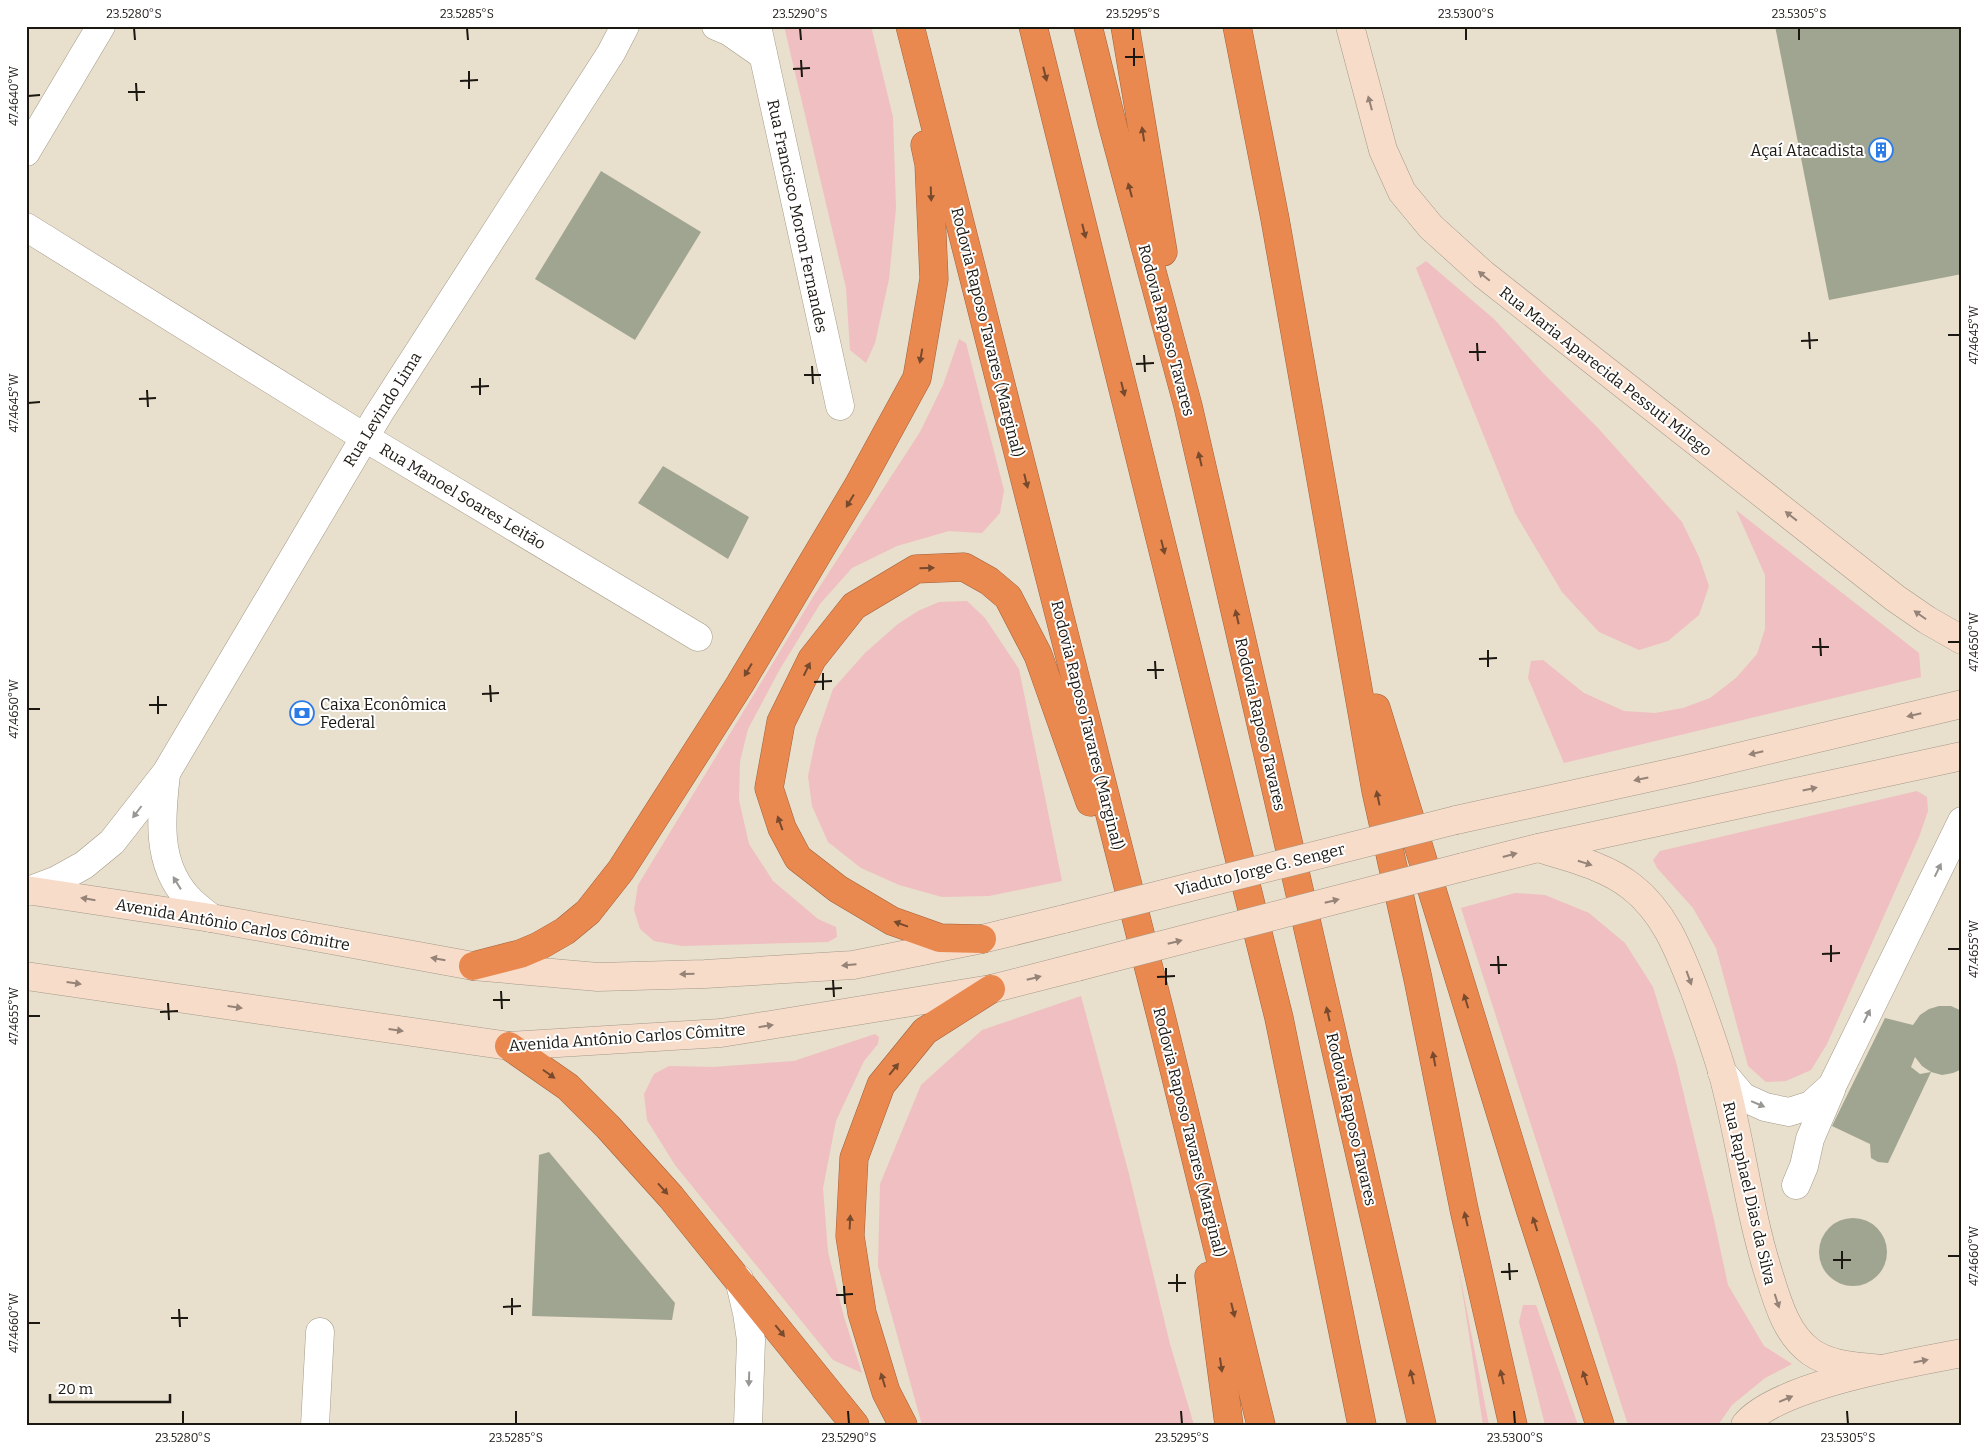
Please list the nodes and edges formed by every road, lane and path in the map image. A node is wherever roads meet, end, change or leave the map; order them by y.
1 (101, 26) edge
2 (625, 26) edge
3 (639, 26) edge
4 (716, 26) edge
5 (756, 26) edge
6 (900, 26) edge
7 (910, 26) edge
8 (1033, 26) edge
9 (1088, 26) edge
10 (1125, 26) edge
11 (1237, 26) edge
12 (1350, 26) edge
13 (611, 53) junction
14 (763, 55) junction
15 (26, 152) edge
16 (26, 227) edge
17 (840, 406) dead end
18 (1188, 406) junction
19 (364, 437) junction
20 (1341, 592) junction
21 (698, 637) dead end
22 (1962, 640) edge
23 (1962, 704) edge
24 (1962, 756) edge
25 (166, 773) junction
26 (1962, 821) edge
27 (1538, 848) junction
28 (27, 890) edge
29 (211, 918) junction
30 (1064, 919) joint
31 (982, 939) junction
32 (473, 966) junction
33 (26, 976) edge
34 (991, 989) junction
35 (1162, 1020) junction
36 (509, 1046) junction
37 (1722, 1072) junction
38 (1832, 1086) junction
39 (1789, 1112) junction
40 (1188, 1126) junction
41 (1810, 1139) junction
42 (1796, 1185) dead end
43 (739, 1280) junction
44 (320, 1332) dead end
45 (1962, 1353) edge
46 (1880, 1369) junction
47 (315, 1425) edge
48 (748, 1425) edge
49 (855, 1425) edge
50 (902, 1425) edge
51 (1229, 1425) edge
52 (1261, 1425) edge
53 (1362, 1425) edge
54 (1422, 1425) edge
55 (1513, 1425) edge
56 (1600, 1425) edge
57 (1745, 1425) edge

1 - 15 street
2 - 13 street, Rua Levindo Lima
3 - 13 street, Rua Levindo Lima
4 - 14 street
5 - 14 street, Rua Francisco Moron Fernandes
6 -> 32 highway
7 -> 35 highway, Rodovia Raposo Tavares (Marginal)
8 -> 53 highway
18 -> 9 highway, Rodovia Raposo Tavares
18 -> 10 highway
11 - 20 highway
22 -> 12 main road, Rua Maria Aparecida Pessuti Milego
13 - 19 street, Rua Levindo Lima
14 - 17 street, Rua Francisco Moron Fernandes
16 - 19 street, Rua Manoel Soares Leitão
54 -> 18 highway, Rodovia Raposo Tavares
19 - 21 street, Rua Manoel Soares Leitão
19 - 25 street, Rua Levindo Lima
55 -> 20 highway
56 -> 20 highway
23 -> 30 main road, Viaduto Jorge G. Senger, bridge
27 -> 24 main road
25 -> 28 street, Rua Levindo Lima
29 -> 25 street, Rua Levindo Lima
38 -> 26 street, Rua Raphael Dias da Silva
34 -> 27 main road, Avenida Antônio Carlos Cômitre, bridge
27 -> 37 main road, Rua Raphael Dias da Silva
29 -> 28 main road, Avenida Antônio Carlos Cômitre
32 -> 29 main road, Avenida Antônio Carlos Cômitre
30 - 31 main road, Avenida Antônio Carlos Cômitre
31 -> 32 main road, Avenida Antônio Carlos Cômitre
31 -> 35 highway
33 -> 36 main road, Avenida Antônio Carlos Cômitre
36 -> 34 main road, Avenida Antônio Carlos Cômitre
50 -> 34 highway
35 - 40 highway, Rodovia Raposo Tavares (Marginal)
36 -> 43 highway
37 -> 39 street, Rua Raphael Dias da Silva
37 -> 46 main road, Rua Raphael Dias da Silva
38 - 39 street, Rua Raphael Dias da Silva
38 - 41 street, Rua Raphael Dias da Silva
39 - 41 street, Rua Raphael Dias da Silva
40 -> 51 highway
40 -> 52 highway, Rodovia Raposo Tavares (Marginal)
41 - 42 street, Rua Raphael Dias da Silva
43 -> 48 street
43 -> 49 highway
44 - 47 street
46 -> 45 main road
57 -> 46 main road

